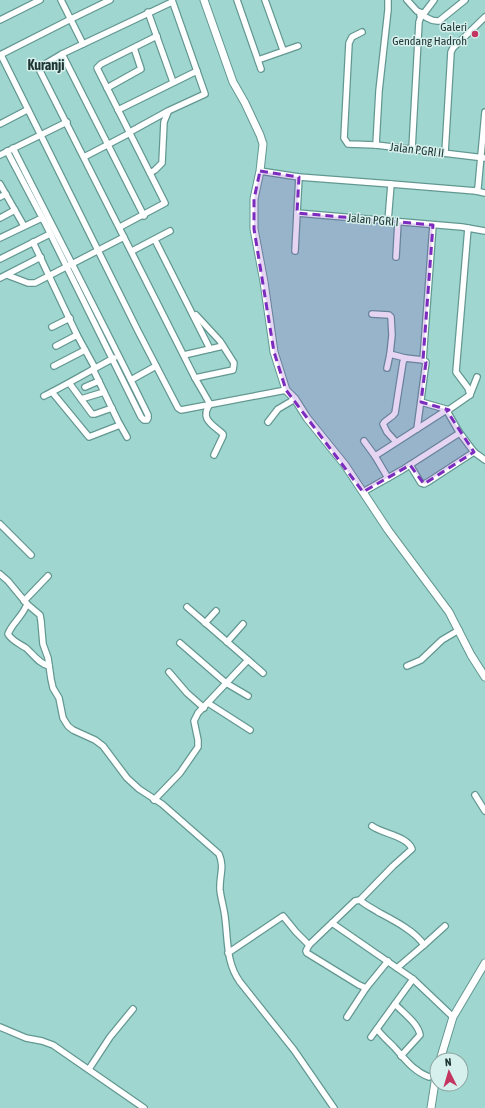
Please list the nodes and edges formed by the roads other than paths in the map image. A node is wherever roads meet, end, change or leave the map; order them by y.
1 (40, 0) edge
2 (62, 0) edge
3 (110, 0) edge
4 (204, 0) edge
5 (237, 0) edge
6 (265, 0) edge
7 (388, 0) edge
8 (407, 0) edge
9 (434, 0) edge
10 (465, 0) edge
11 (172, 1) edge
12 (148, 12) junction
13 (421, 14) junction
14 (485, 17) edge
15 (71, 18) junction
16 (0, 20) edge
17 (362, 32) dead end
18 (157, 36) junction
19 (83, 44) junction
20 (298, 46) dead end
21 (134, 48) junction
22 (283, 50) junction
23 (62, 54) junction
24 (0, 55) edge
25 (258, 60) junction
26 (261, 69) dead end
27 (197, 71) junction
28 (173, 82) junction
29 (107, 88) junction
30 (27, 110) junction
31 (118, 110) junction
32 (168, 111) junction
33 (485, 112) edge
34 (66, 122) junction
35 (0, 124) edge
36 (130, 133) junction
37 (40, 135) junction
38 (107, 145) junction
39 (376, 145) junction
40 (412, 149) junction
41 (10, 150) junction
42 (445, 153) junction
43 (0, 155) edge
44 (84, 157) junction
45 (483, 158) edge
46 (260, 171) junction
47 (150, 173) junction
48 (299, 177) junction
49 (0, 184) edge
50 (390, 184) junction
51 (476, 191) junction
52 (485, 193) edge
53 (3, 195) edge
54 (15, 210) junction
55 (297, 213) junction
56 (144, 216) junction
57 (0, 218) edge
58 (42, 218) junction
59 (388, 221) junction
60 (398, 222) junction
61 (433, 225) junction
62 (24, 226) junction
63 (120, 227) junction
64 (468, 228) junction
65 (485, 231) edge
66 (170, 232) dead end
67 (50, 234) junction
68 (124, 237) junction
69 (0, 238) edge
70 (156, 240) junction
71 (33, 242) junction
72 (97, 250) junction
73 (295, 250) dead end
74 (132, 251) junction
75 (41, 257) junction
76 (396, 258) dead end
77 (0, 259) edge
78 (70, 265) junction
79 (7, 275) junction
80 (49, 275) junction
81 (0, 278) edge
82 (191, 310) junction
83 (372, 314) dead end
84 (70, 318) junction
85 (52, 327) dead end
86 (77, 335) junction
87 (56, 346) dead end
88 (223, 346) junction
89 (210, 349) junction
90 (85, 350) junction
91 (390, 354) junction
92 (184, 355) junction
93 (118, 356) junction
94 (405, 358) junction
95 (112, 359) junction
96 (423, 360) junction
97 (54, 366) dead end
98 (156, 366) junction
99 (388, 368) dead end
100 (94, 369) junction
101 (477, 377) dead end
102 (195, 378) junction
103 (131, 380) junction
104 (99, 381) junction
105 (70, 384) junction
106 (85, 387) dead end
107 (286, 390) junction
108 (52, 392) junction
109 (104, 392) junction
110 (470, 395) junction
111 (44, 396) dead end
112 (81, 399) junction
113 (295, 399) junction
114 (421, 402) junction
115 (210, 404) junction
116 (112, 408) junction
117 (448, 411) junction
118 (268, 422) dead end
119 (120, 425) junction
120 (418, 429) junction
121 (459, 432) junction
122 (127, 437) dead end
123 (364, 441) dead end
124 (396, 442) junction
125 (474, 452) junction
126 (214, 455) dead end
127 (375, 456) junction
128 (485, 460) edge
129 (410, 465) junction
130 (388, 478) junction
131 (363, 492) junction
132 (0, 524) edge
133 (31, 555) dead end
134 (0, 574) edge
135 (48, 576) dead end
136 (25, 603) junction
137 (187, 607) dead end
138 (216, 611) dead end
139 (205, 623) junction
140 (243, 624) dead end
141 (459, 630) junction
142 (227, 642) junction
143 (180, 643) dead end
144 (248, 660) junction
145 (49, 666) junction
146 (407, 666) dead end
147 (170, 672) dead end
148 (263, 673) dead end
149 (485, 677) edge
150 (226, 683) junction
151 (248, 696) dead end
152 (206, 705) junction
153 (250, 730) dead end
154 (475, 795) dead end
155 (154, 800) junction
156 (485, 811) edge
157 (372, 826) dead end
158 (360, 900) junction
159 (332, 923) junction
160 (445, 926) dead end
161 (309, 945) junction
162 (424, 945) junction
163 (228, 953) junction
164 (388, 961) junction
165 (485, 963) edge
166 (397, 968) junction
167 (413, 979) junction
168 (366, 988) junction
169 (396, 1004) junction
170 (133, 1009) dead end
171 (347, 1017) dead end
172 (453, 1017) junction
173 (0, 1027) edge
174 (377, 1029) junction
175 (371, 1037) dead end
176 (442, 1052) edge
177 (402, 1056) junction
178 (89, 1069) junction
179 (429, 1076) edge
180 (433, 1092) edge
181 (144, 1108) edge
182 (334, 1108) edge
183 (431, 1108) edge

1 - 16 street
2 - 15 street
3 - 15 street
4 - 46 street
5 - 25 street
6 - 22 street
7 - 39 street
8 - 13 street
9 - 13 street
10 - 13 street
11 - 12 street
11 - 27 street
12 - 18 street
12 - 19 street
13 - 40 street
14 - 42 street
15 - 19 street
15 - 24 street
17 - 39 street, Jalan PGRI II
18 - 21 street
18 - 28 street
19 - 23 street
20 - 22 street
21 - 29 street
21 - 29 street
22 - 25 street
23 - 34 street
23 - 38 street
24 - 30 street
25 - 26 street
27 - 28 street
27 - 32 street
28 - 31 street
29 - 31 street
30 - 35 street
30 - 37 street
31 - 36 street
32 - 36 street
32 - 47 street
33 - 45 street
34 - 37 street
34 - 44 street
36 - 38 street
36 - 47 street
37 - 41 street
37 - 72 street
38 - 44 street
38 - 56 street
39 - 40 street, Jalan PGRI II
40 - 42 street, Jalan PGRI II
41 - 43 street
41 - 58 street
41 - 78 street
42 - 45 street, Jalan PGRI II
44 - 63 street
45 - 51 street
46 - 48 street
46 - 107 street
47 - 56 street
48 - 50 street
48 - 55 street
49 - 53 street
50 - 51 street
50 - 59 street
51 - 52 street
53 - 54 street
54 - 57 street
54 - 62 street
55 - 59 street, Jalan PGRI I
55 - 73 street
56 - 63 street
58 - 62 street
58 - 67 street
59 - 60 street, Jalan PGRI I
60 - 61 street, Jalan PGRI I
60 - 76 street
61 - 64 street, Jalan PGRI I
61 - 96 street
62 - 69 street
63 - 68 street
64 - 65 street, Jalan PGRI I
64 - 110 street
66 - 70 street
67 - 71 street
67 - 78 street
68 - 72 street
68 - 74 street
70 - 74 street
70 - 82 street
71 - 75 street
71 - 77 street
72 - 78 street
72 - 98 street
74 - 92 street
75 - 79 street
75 - 80 street
78 - 80 street
78 - 93 street
78 - 95 street
79 - 80 street
79 - 81 street
80 - 84 street
82 - 88 street
82 - 89 street
83 - 91 street
84 - 85 street
84 - 86 street
86 - 87 street
86 - 90 street
88 - 89 street
88 - 102 street
89 - 92 street
90 - 97 street
90 - 100 street
91 - 94 street
91 - 99 street
92 - 102 street
93 - 95 street
93 - 103 street
94 - 96 street
94 - 124 street
95 - 100 street
95 - 103 street
96 - 114 street
98 - 103 street
98 - 115 street
100 - 104 street
100 - 105 street
101 - 110 street
102 - 115 street
104 - 106 street
104 - 109 street
105 - 108 street
105 - 112 street
107 - 113 street
107 - 115 street
108 - 111 street
108 - 119 street
109 - 112 street
109 - 116 street
110 - 117 street
112 - 116 street
113 - 118 street
113 - 131 street
114 - 117 street
114 - 120 street
115 - 126 street
116 - 119 street
117 - 120 street
117 - 121 street
119 - 122 street
120 - 124 street
121 - 125 street
121 - 129 street
123 - 127 street
124 - 127 street
125 - 128 street
125 - 129 street
127 - 130 street
129 - 130 street
130 - 131 street
131 - 141 street
132 - 133 street
134 - 136 street
135 - 136 street
136 - 145 street
136 - 145 street
137 - 139 street
138 - 139 street
139 - 142 street
140 - 142 street
141 - 146 street
141 - 149 street
142 - 144 street
143 - 150 street
144 - 148 street
144 - 150 street
145 - 155 street
147 - 152 street
150 - 151 street
150 - 152 street
152 - 153 street
152 - 155 street
154 - 156 street
155 - 163 street
157 - 158 street
158 - 159 street
158 - 162 street
159 - 161 street
159 - 164 street
160 - 162 street
161 - 163 street
161 - 168 street
162 - 166 street
163 - 182 street
164 - 166 street
164 - 168 street
165 - 172 street
166 - 167 street
167 - 169 street
167 - 172 street
168 - 171 street
169 - 174 street
169 - 177 street
170 - 178 street
172 - 176 street
173 - 178 street
174 - 175 street
174 - 177 street
177 - 179 street
178 - 181 street
180 - 183 street

